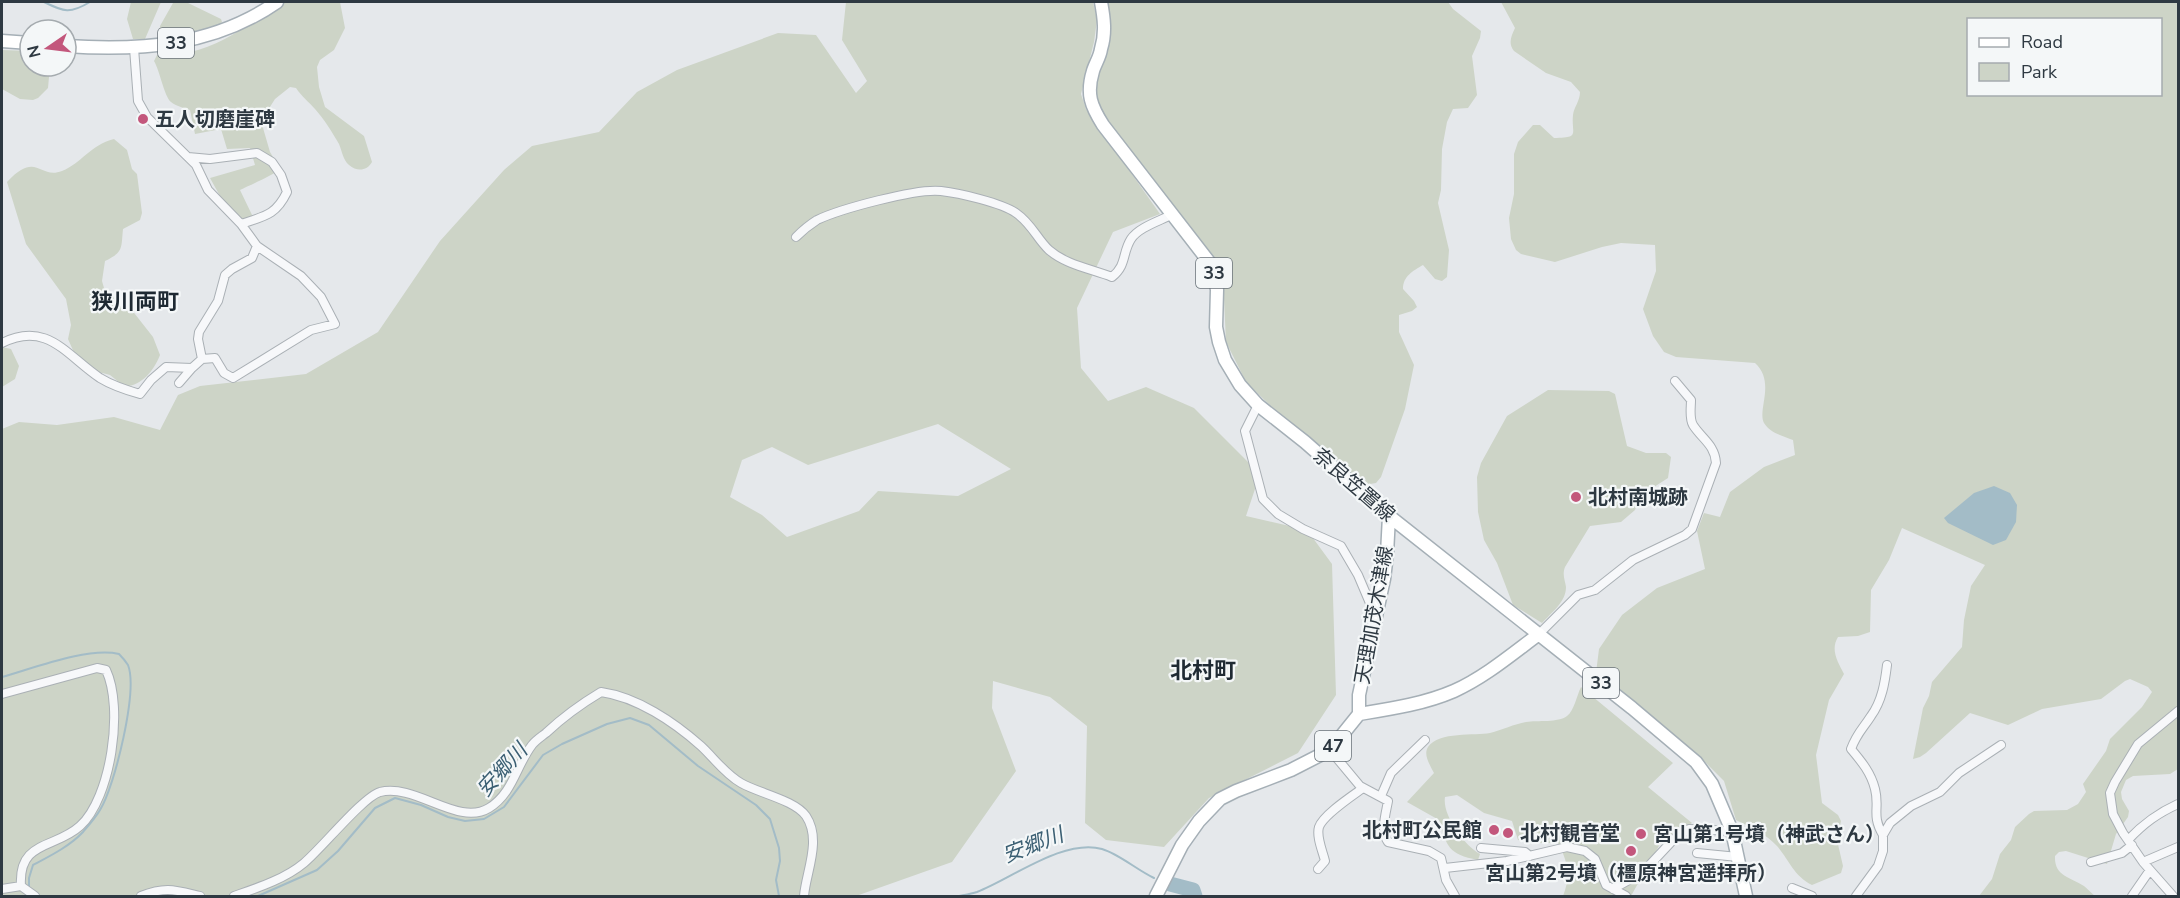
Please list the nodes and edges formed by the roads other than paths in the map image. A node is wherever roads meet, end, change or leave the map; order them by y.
1 (277, 2) edge
2 (1101, 2) edge
3 (2, 41) edge
4 (18, 42) edge
5 (78, 46) edge
6 (134, 48) junction
7 (188, 157) junction
8 (1173, 214) junction
9 (242, 224) junction
10 (795, 237) dead end
11 (257, 246) junction
12 (2, 343) edge
13 (202, 358) junction
14 (192, 368) junction
15 (1675, 381) dead end
16 (179, 383) dead end
17 (1258, 405) junction
18 (1389, 516) junction
19 (1376, 616) junction
20 (1539, 634) junction
21 (1887, 664) dead end
22 (2, 694) edge
23 (2178, 711) edge
24 (1359, 714) junction
25 (1425, 740) dead end
26 (2001, 745) dead end
27 (1330, 750) junction
28 (1363, 788) junction
29 (1381, 796) junction
30 (2178, 804) edge
31 (1732, 831) junction
32 (1884, 835) junction
33 (2130, 843) junction
34 (2178, 847) edge
35 (1481, 848) dead end
36 (1697, 853) dead end
37 (1530, 856) junction
38 (1738, 857) junction
39 (2091, 862) dead end
40 (2143, 862) junction
41 (1445, 868) junction
42 (1318, 869) dead end
43 (2150, 870) junction
44 (23, 887) junction
45 (1792, 888) dead end
46 (2, 889) edge
47 (1612, 889) junction
48 (34, 896) edge
49 (141, 897) edge
50 (200, 897) edge
51 (234, 897) edge
52 (804, 897) edge
53 (1156, 897) edge
54 (1455, 897) edge
55 (1626, 897) edge
56 (1746, 897) edge
57 (1812, 897) edge
58 (1857, 897) edge
59 (2132, 897) edge
60 (2173, 897) edge

1 - 6 main road, 33
2 - 8 main road, 奈良笠置線 / 33
3 - 4 main road
5 - 6 main road, 33
6 - 7 street
7 - 9 street
7 - 9 street
8 - 10 street
8 - 17 main road, 奈良笠置線 / 33
9 - 11 street
11 - 13 street
11 - 13 street
12 - 14 street
13 - 14 street
14 - 16 street
15 - 20 street
17 - 18 main road, 奈良笠置線 / 33
17 - 19 street
18 - 19 main road, 天理加茂木津線 / 47
18 - 20 main road, 奈良笠置線 / 33
19 - 24 main road, 天理加茂木津線 / 47
20 - 24 main road, 天理加茂木津線 / 47
20 - 31 main road, 奈良笠置線 / 33
21 - 32 street
22 - 44 street
23 - 33 street
24 - 27 main road, 47
25 - 29 street
26 - 32 street
27 - 28 street
27 - 53 main road, 47
28 - 29 street
28 - 42 street
29 - 41 street
30 - 33 street
31 - 38 main road, 奈良笠置線 / 33
31 - 47 street
32 - 58 street
33 - 39 street
33 - 40 street
34 - 40 street
35 - 37 street
36 - 38 street
37 - 41 street
37 - 47 street
38 - 56 main road, 奈良笠置線 / 33
40 - 43 street
41 - 54 street
43 - 59 street
43 - 60 street
44 - 46 street
44 - 48 street
45 - 57 street
47 - 55 street
49 - 50 street
51 - 52 street

